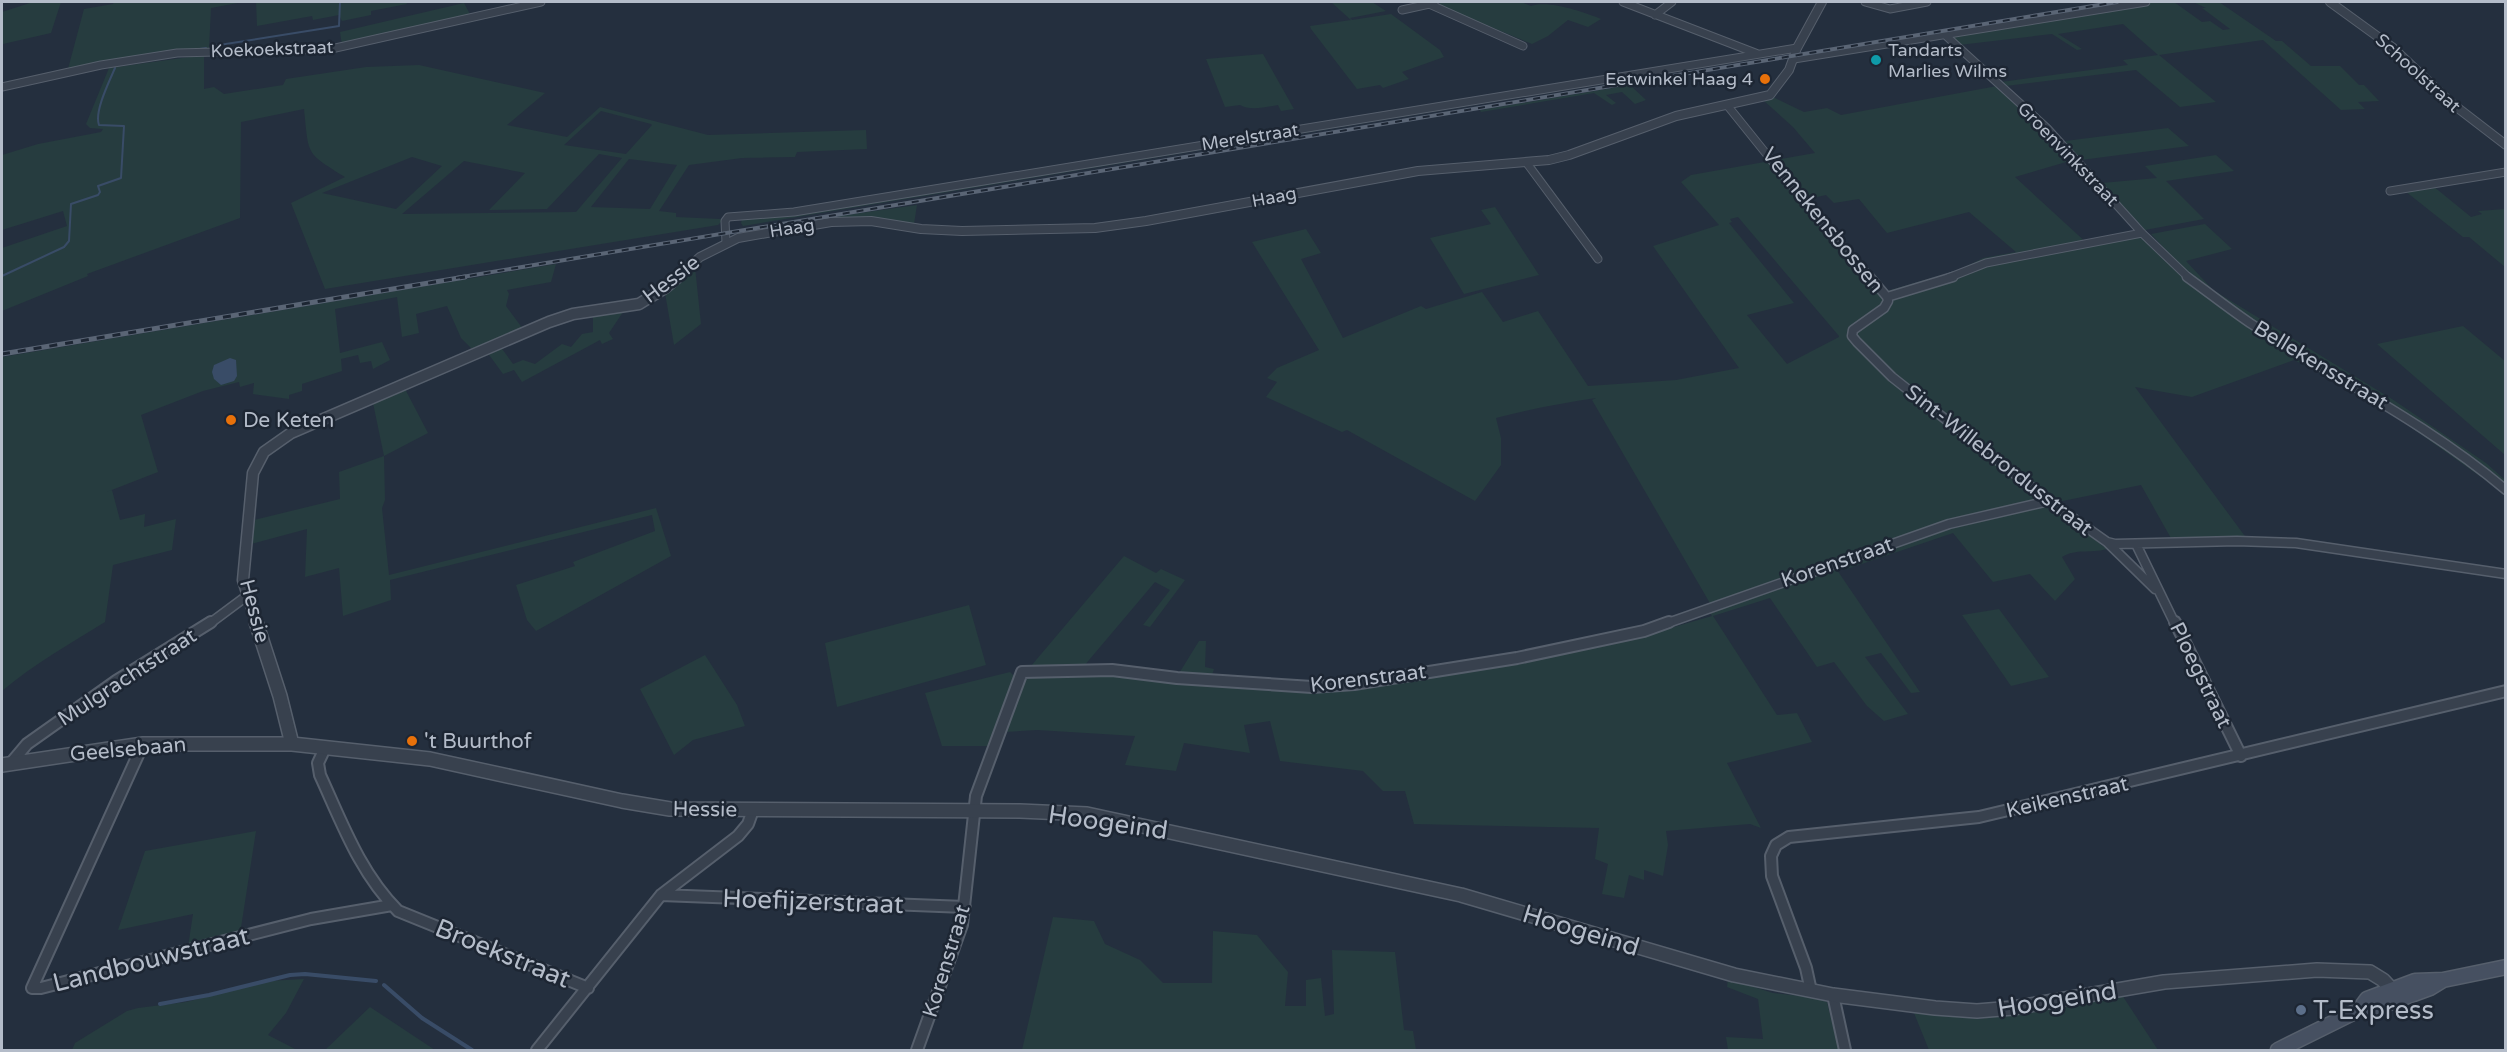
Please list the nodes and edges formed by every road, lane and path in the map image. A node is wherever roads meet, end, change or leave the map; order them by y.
1 (541, 2) edge
2 (1623, 2) edge
3 (1672, 2) edge
4 (1822, 2) edge
5 (1865, 2) edge
6 (1927, 2) edge
7 (2146, 2) edge
8 (2330, 2) edge
9 (1433, 3) edge
10 (1402, 10) dead end
11 (1655, 15) junction
12 (1944, 34) junction
13 (1523, 46) dead end
14 (1797, 48) junction
15 (1760, 55) junction
16 (1794, 59) junction
17 (2, 87) edge
18 (1727, 105) junction
19 (2505, 145) edge
20 (1526, 162) junction
21 (2505, 172) edge
22 (2390, 191) dead end
23 (2142, 233) junction
24 (726, 243) junction
25 (1598, 259) dead end
26 (1887, 297) junction
27 (2505, 490) edge
28 (2049, 501) junction
29 (2107, 542) junction
30 (2136, 544) junction
31 (2505, 574) edge
32 (2160, 594) junction
33 (248, 595) junction
34 (2505, 692) edge
35 (143, 744) junction
36 (292, 744) junction
37 (325, 748) junction
38 (2241, 756) junction
39 (6, 764) edge
40 (753, 810) junction
41 (975, 811) junction
42 (660, 895) junction
43 (392, 905) junction
44 (965, 907) junction
45 (2505, 967) edge
46 (588, 988) junction
47 (1811, 991) junction
48 (2396, 994) junction
49 (1833, 995) junction
50 (537, 1050) edge
51 (917, 1050) edge
52 (1845, 1050) edge
53 (2278, 1050) edge

1 - 17 street, Koekoekstraat
2 - 11 street
3 - 11 street
4 - 14 street, Haag
5 - 6 street
7 - 12 street
8 - 19 street, Schoolstraat
9 - 10 street
9 - 13 street
11 - 15 street
12 - 16 street
12 - 23 street, Groenvinkstraat
14 - 15 street, Merelstraat
14 - 16 street, Haag
15 - 24 street, Merelstraat
16 - 18 street, Haag
18 - 20 street, Haag
18 - 26 street, Vennekensbossen
20 - 24 street, Haag
20 - 25 street
21 - 22 street
23 - 26 street, Vennekensbossen
23 - 27 street, Bellekensstraat
24 - 33 street, Hessie
26 - 28 street, Sint-Willebrordusstraat
28 - 29 street, Sint-Willebrordusstraat
28 - 41 street, Korenstraat
29 - 30 street, Sint-Willebrordusstraat
29 - 32 street, Ploegstraat
30 - 31 street, Sint-Willebrordusstraat
30 - 32 street, Ploegstraat
32 - 38 street, Ploegstraat
33 - 36 street, Hessie
33 - 39 street, Mulgrachtstraat
34 - 38 street, Keikenstraat
35 - 36 street, Geelsebaan
35 - 39 street, Geelsebaan
35 - 43 street, Landbouwstraat
36 - 37 street, Hessie
37 - 40 street, Hessie
37 - 43 street, Broekstraat
38 - 47 street, Keikenstraat
40 - 41 street, Hoogeind
40 - 42 street, Broekstraat
41 - 44 street, Korenstraat
41 - 47 street, Hoogeind
42 - 44 street, Hoefijzerstraat
42 - 46 street, Broekstraat
43 - 46 street, Broekstraat
44 - 51 street, Korenstraat
45 - 48 main road
46 - 50 street
47 - 49 street, Hoogeind
48 - 49 street, Hoogeind
48 - 53 main road
49 - 52 street

